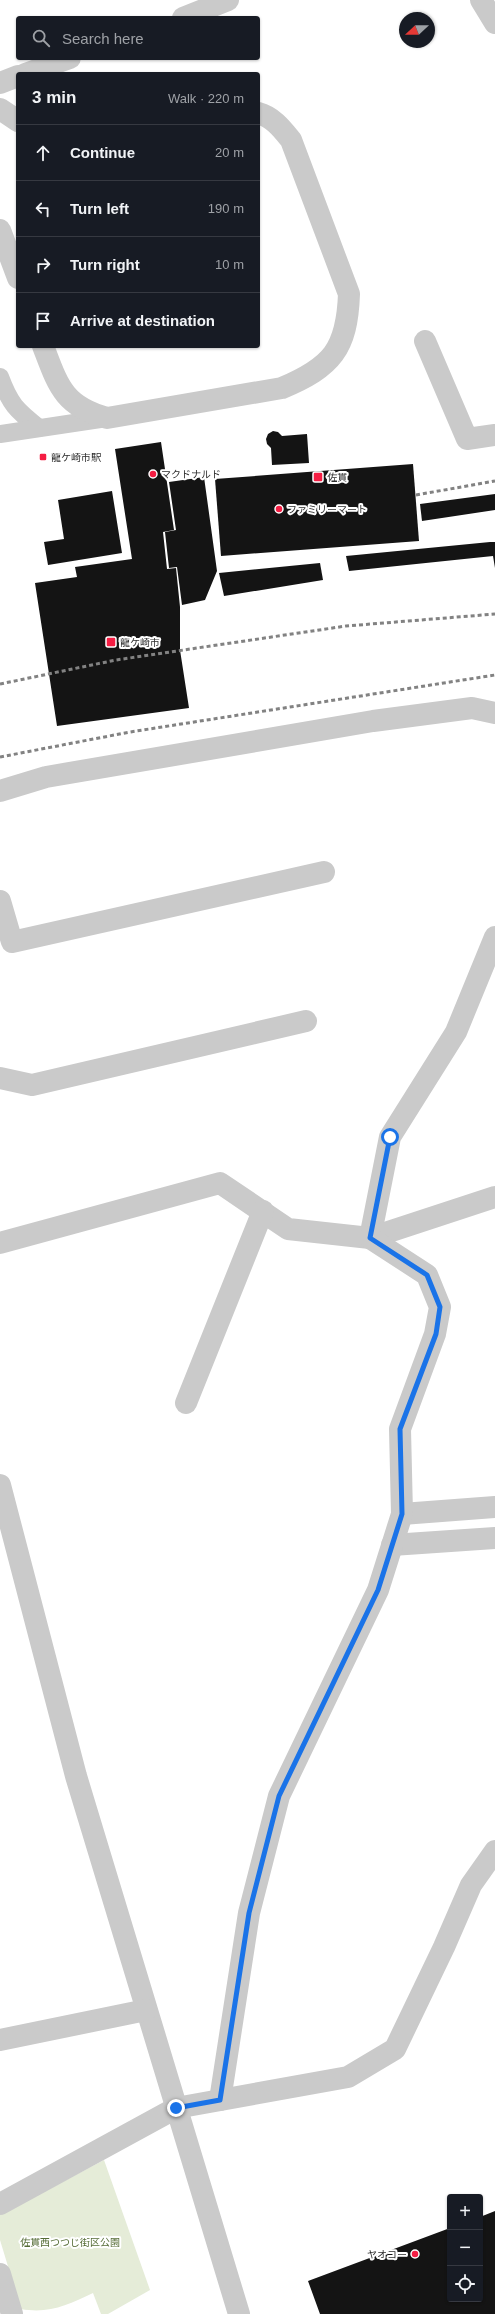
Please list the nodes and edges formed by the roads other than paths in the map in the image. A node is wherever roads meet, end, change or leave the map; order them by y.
1 (228, 0) edge
2 (481, 0) edge
3 (188, 16) edge
4 (495, 23) edge
5 (64, 60) edge
6 (31, 72) edge
7 (16, 77) edge
8 (0, 83) edge
9 (0, 109) edge
10 (260, 114) edge
11 (16, 120) edge
12 (0, 230) edge
13 (16, 273) edge
14 (425, 341) dead end
15 (44, 348) edge
16 (0, 377) edge
17 (107, 418) junction
18 (39, 428) junction
19 (0, 434) edge
20 (495, 435) edge
21 (495, 713) edge
22 (0, 790) edge
23 (324, 872) dead end
24 (0, 901) edge
25 (495, 937) edge
26 (306, 1021) dead end
27 (0, 1078) edge
28 (495, 1197) edge
29 (263, 1212) junction
30 (370, 1238) junction
31 (0, 1243) edge
32 (186, 1403) dead end
33 (0, 1485) edge
34 (495, 1507) edge
35 (402, 1514) junction
36 (495, 1538) edge
37 (392, 1545) junction
38 (495, 1851) edge
39 (146, 2010) junction
40 (0, 2040) edge
41 (220, 2100) junction
42 (176, 2108) junction
43 (0, 2204) edge
44 (0, 2274) edge
45 (12, 2314) edge
46 (239, 2314) edge

1 - 3 street
2 - 4 street
5 - 6 street
7 - 8 street
9 - 11 street
10 - 17 street
12 - 13 street
14 - 20 street
15 - 17 street
16 - 18 lane
17 - 18 lane
18 - 19 lane
21 - 22 street
23 - 24 street
25 - 30 street
26 - 27 street
28 - 30 street
29 - 30 street
29 - 31 street
29 - 32 street
30 - 35 street
33 - 39 street
34 - 35 street
35 - 37 street
36 - 37 street
37 - 41 street
38 - 41 street
39 - 40 street
39 - 42 street
41 - 42 street
42 - 43 street
42 - 46 street
44 - 45 street

